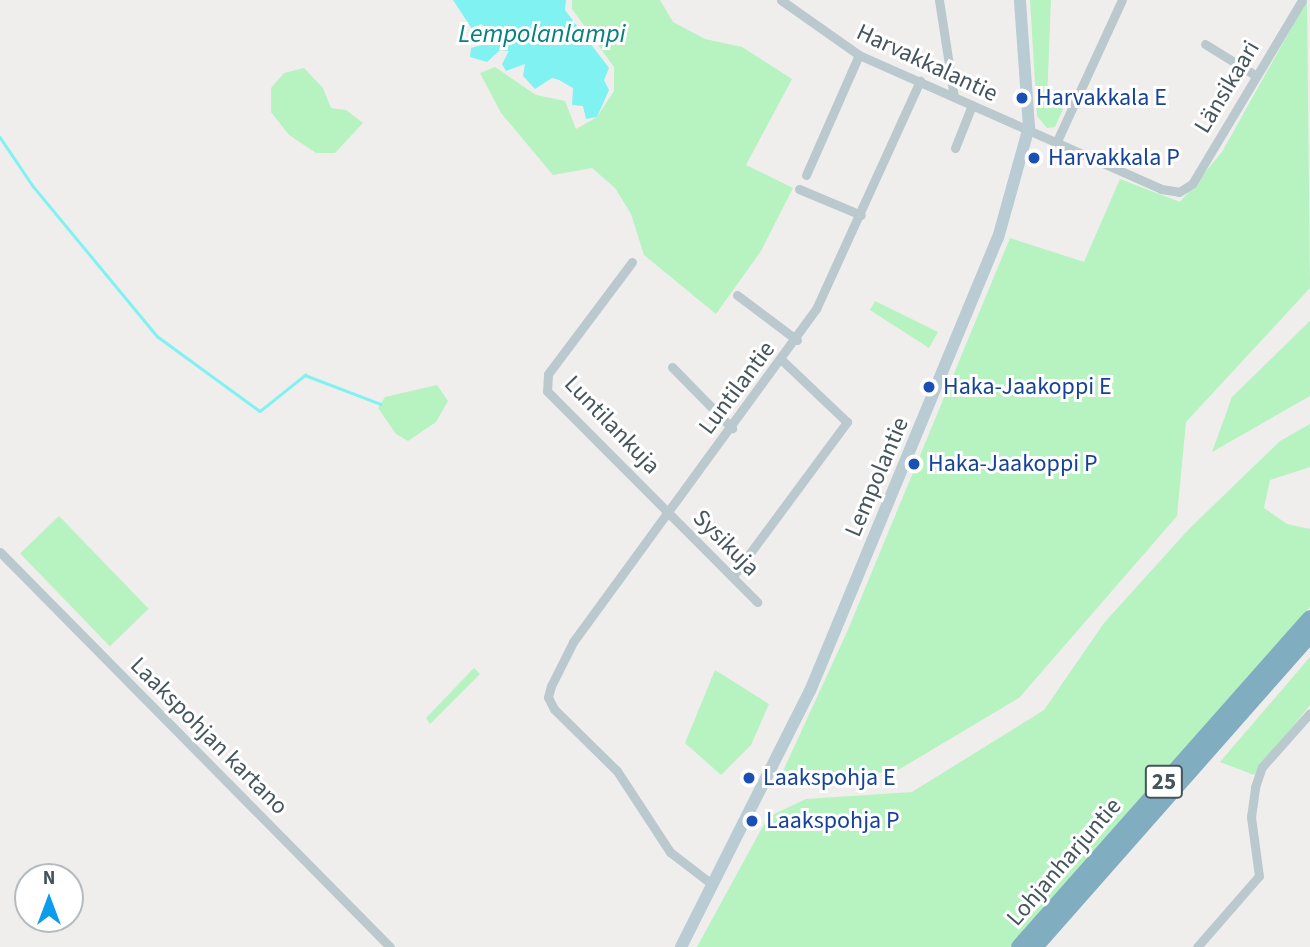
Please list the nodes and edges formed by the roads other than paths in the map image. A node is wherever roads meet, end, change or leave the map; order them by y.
1 (781, 0) edge
2 (939, 0) edge
3 (1020, 0) edge
4 (1122, 0) edge
5 (1302, 0) edge
6 (1205, 44) dead end
7 (859, 55) junction
8 (1255, 75) junction
9 (920, 81) junction
10 (954, 97) junction
11 (972, 106) junction
12 (1030, 127) junction
13 (1057, 141) junction
14 (955, 148) dead end
15 (806, 175) dead end
16 (799, 190) dead end
17 (861, 215) junction
18 (632, 262) dead end
19 (737, 295) dead end
20 (797, 340) junction
21 (782, 360) junction
22 (672, 367) dead end
23 (732, 428) junction
24 (667, 511) junction
25 (0, 552) edge
26 (733, 576) junction
27 (757, 602) dead end
28 (1310, 618) edge
29 (1310, 635) edge
30 (1310, 713) edge
31 (713, 885) junction
32 (390, 947) edge
33 (681, 947) edge
34 (1019, 947) edge
35 (1035, 947) edge
36 (1197, 947) edge

1 - 7 street, Harvakkalantie
2 - 10 street
3 - 12 street, Lempolantie
4 - 13 street
5 - 8 street, Länsikaari
6 - 8 street
7 - 9 street, Harvakkalantie
7 - 15 street
8 - 13 street, Länsikaari
9 - 10 street, Harvakkalantie
9 - 17 street, Luntilantie
10 - 11 street, Harvakkalantie
11 - 12 street, Harvakkalantie
11 - 14 street
12 - 13 street, Länsikaari
12 - 31 street, Lempolantie
16 - 17 street
17 - 20 street, Luntilantie
18 - 24 street, Luntilankuja
19 - 20 street
20 - 21 street, Luntilantie
21 - 23 street, Luntilantie
21 - 26 street
22 - 23 street
23 - 24 street, Luntilantie
24 - 26 street, Sysikuja
24 - 31 street, Luntilantie
25 - 32 street, Laakspohjan kartano
26 - 27 street, Sysikuja
28 - 34 highway, Lohjanharjuntie / 25
29 - 35 highway, Lohjanharjuntie / 25
30 - 36 street
31 - 33 street, Lempolantie

